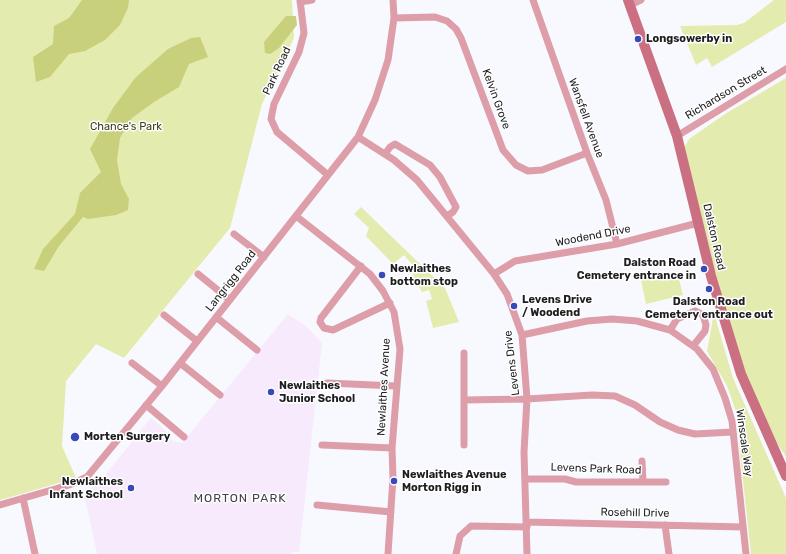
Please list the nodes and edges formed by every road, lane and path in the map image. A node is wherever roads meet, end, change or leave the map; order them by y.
1 (312, 0) edge
2 (393, 0) edge
3 (533, 0) edge
4 (640, 0) edge
5 (300, 1) edge
6 (629, 3) edge
7 (394, 18) junction
8 (786, 69) edge
9 (677, 136) junction
10 (358, 137) junction
11 (587, 153) junction
12 (385, 154) junction
13 (328, 175) junction
14 (296, 216) junction
15 (447, 216) junction
16 (698, 223) junction
17 (234, 234) dead end
18 (617, 244) junction
19 (264, 257) junction
20 (361, 266) junction
21 (198, 274) dead end
22 (494, 274) junction
23 (230, 300) junction
24 (390, 304) junction
25 (164, 316) dead end
26 (216, 317) junction
27 (670, 330) junction
28 (522, 335) junction
29 (197, 341) junction
30 (693, 346) junction
31 (257, 350) dead end
32 (464, 353) dead end
33 (132, 363) dead end
34 (180, 363) junction
35 (327, 383) dead end
36 (162, 386) junction
37 (396, 386) junction
38 (220, 395) dead end
39 (527, 399) junction
40 (464, 400) junction
41 (146, 405) junction
42 (732, 432) junction
43 (184, 438) dead end
44 (322, 445) dead end
45 (464, 445) dead end
46 (392, 448) junction
47 (642, 461) dead end
48 (786, 476) edge
49 (525, 479) junction
50 (643, 482) junction
51 (666, 482) dead end
52 (23, 498) junction
53 (0, 505) edge
54 (317, 505) dead end
55 (391, 512) junction
56 (527, 524) junction
57 (665, 525) junction
58 (743, 527) junction
59 (35, 554) edge
60 (388, 554) edge
61 (456, 554) edge
62 (527, 554) edge
63 (669, 554) edge
64 (746, 554) edge

1 - 5 street
2 - 7 street, Langrigg Road
3 - 11 street, Wansfell Avenue
4 - 6 street
5 - 13 street, Park Road
6 - 9 main road, Dalston Road
7 - 10 street, Langrigg Road
7 - 11 street, Kelvin Grove
8 - 9 street, Richardson Street
9 - 16 main road, Dalston Road
10 - 12 street, Levens Drive
10 - 13 street, Langrigg Road
11 - 18 street, Wansfell Avenue
12 - 15 street, Levens Drive
12 - 15 street
13 - 14 street, Langrigg Road
14 - 19 street, Langrigg Road
14 - 20 street, Newlaithes Avenue
15 - 22 street, Levens Drive
16 - 18 street, Woodend Drive
16 - 48 main road, Dalston Road
17 - 19 street
18 - 22 street, Woodend Drive
19 - 23 street, Langrigg Road
20 - 24 street, Newlaithes Avenue
20 - 24 street
21 - 23 street
22 - 28 street, Levens Drive
23 - 26 street, Langrigg Road
24 - 37 street, Newlaithes Avenue
25 - 29 street
26 - 29 street, Langrigg Road
26 - 31 street
27 - 28 street, Winscale Way
27 - 30 street, Winscale Way
27 - 30 street
28 - 39 street, Levens Drive
29 - 34 street, Langrigg Road
30 - 42 street, Winscale Way
32 - 40 street
33 - 36 street
34 - 36 street, Langrigg Road
34 - 38 street
35 - 37 street
36 - 41 street, Langrigg Road
37 - 46 street, Newlaithes Avenue
39 - 40 street
39 - 42 street
39 - 49 street, Levens Drive
40 - 45 street
41 - 43 street
41 - 52 street, Langrigg Road
42 - 58 street, Winscale Way
44 - 46 street
46 - 55 street, Newlaithes Avenue
47 - 50 street
49 - 50 street, Levens Park Road
49 - 56 street, Levens Drive
50 - 51 street, Levens Park Road
52 - 53 street, Langrigg Road
52 - 59 street
54 - 55 street
55 - 60 street, Newlaithes Avenue
56 - 57 street, Rosehill Drive
56 - 61 street, Rosehill Drive
56 - 62 street, Levens Drive
57 - 58 street, Rosehill Drive
57 - 63 street
58 - 64 street, Winscale Way

